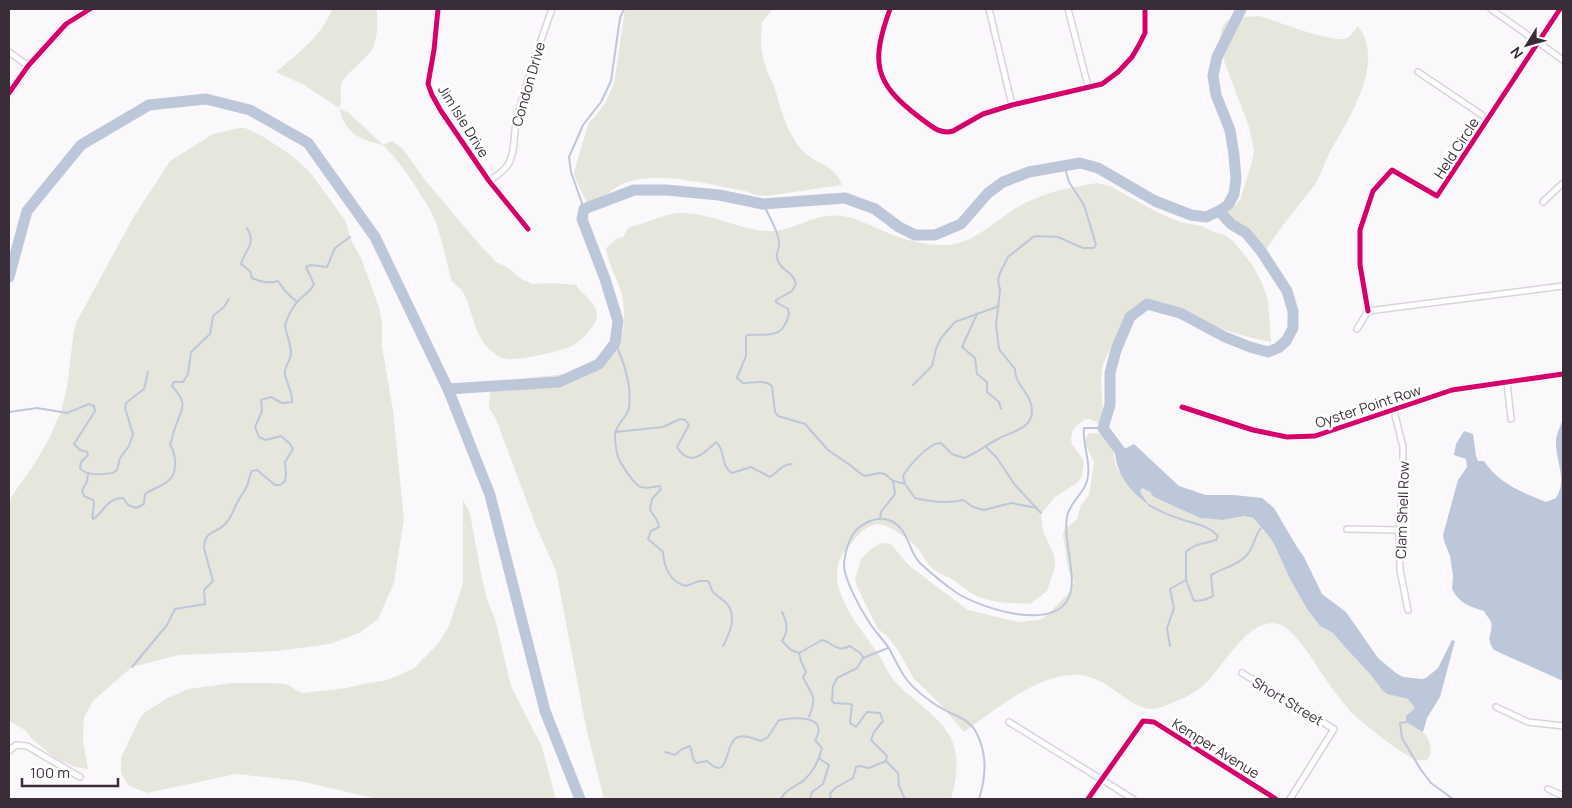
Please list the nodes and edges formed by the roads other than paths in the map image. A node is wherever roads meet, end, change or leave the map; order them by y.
1 (90, 9) edge
2 (438, 9) edge
3 (552, 9) edge
4 (890, 9) edge
5 (989, 9) edge
6 (1068, 9) edge
7 (1145, 9) edge
8 (1491, 9) edge
9 (1560, 9) edge
10 (1539, 43) junction
11 (9, 52) edge
12 (1563, 60) edge
13 (28, 66) junction
14 (1418, 72) dead end
15 (1088, 86) junction
16 (9, 93) edge
17 (1012, 105) junction
18 (1488, 119) junction
19 (489, 181) junction
20 (1563, 183) edge
21 (1543, 202) dead end
22 (528, 230) dead end
23 (1563, 286) edge
24 (1368, 311) junction
25 (1357, 329) dead end
26 (1563, 374) edge
27 (1508, 382) junction
28 (1182, 407) dead end
29 (1394, 411) junction
30 (1511, 419) dead end
31 (1347, 529) dead end
32 (1399, 530) junction
33 (1408, 610) dead end
34 (1242, 673) dead end
35 (1496, 707) dead end
36 (1009, 722) dead end
37 (1563, 726) edge
38 (9, 751) edge
39 (80, 776) dead end
40 (1101, 779) junction
41 (1548, 789) dead end
42 (1563, 796) edge
43 (1088, 799) edge
44 (1133, 799) edge
45 (1276, 799) edge
46 (1290, 799) edge

1 - 13 street
2 - 19 street, Jim Isle Drive
3 - 19 street, Condon Drive
4 - 17 street
5 - 17 street
6 - 15 street
7 - 15 street
8 - 10 street
9 - 10 street, Held Circle
10 - 12 street
10 - 18 street, Held Circle
11 - 13 street
13 - 16 street
14 - 18 street
15 - 17 street
18 - 24 street, Held Circle
19 - 22 street, Jim Isle Drive
20 - 21 street
23 - 24 street
24 - 25 street
26 - 27 street, Oyster Point Row
27 - 29 street, Oyster Point Row
27 - 30 street
28 - 29 street, Oyster Point Row
29 - 32 street, Clam Shell Row
31 - 32 street
32 - 33 street, Clam Shell Row
34 - 46 street, Short Street
35 - 37 street
36 - 40 street
38 - 39 street
40 - 43 street
40 - 44 street
40 - 45 street, Kemper Avenue
41 - 42 street

